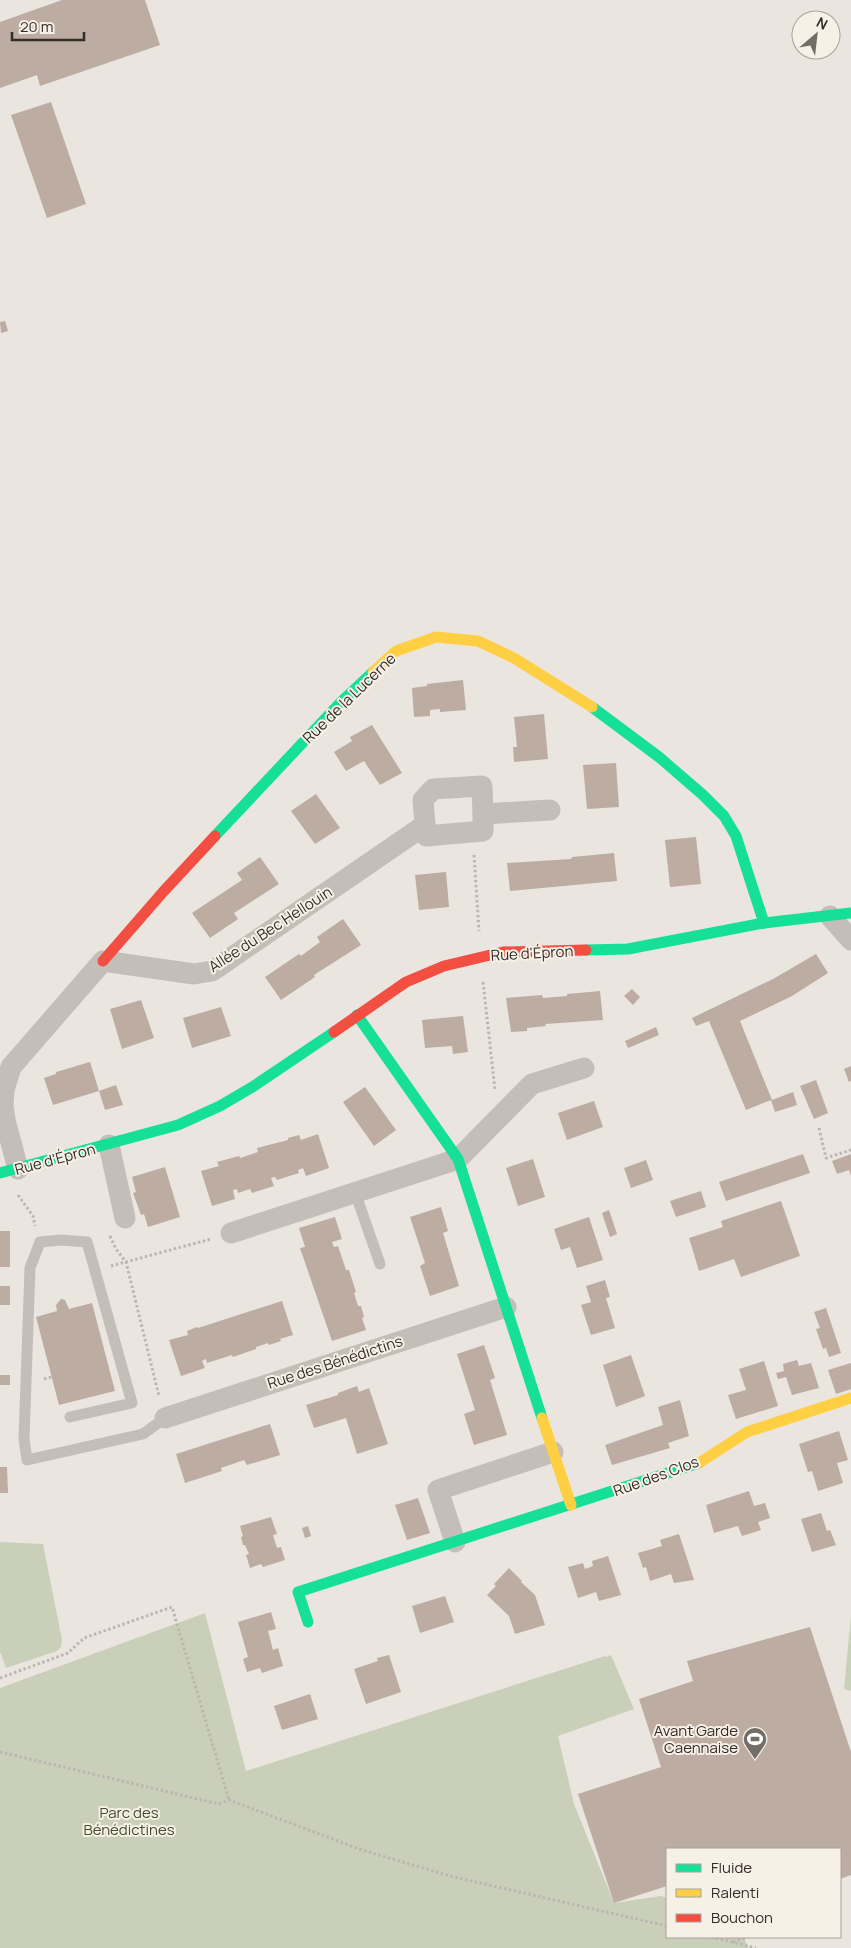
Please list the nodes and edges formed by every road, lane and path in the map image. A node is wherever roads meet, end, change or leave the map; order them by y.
1 (550, 810) dead end
2 (483, 814) junction
3 (424, 825) junction
4 (841, 914) edge
5 (764, 923) junction
6 (851, 940) edge
7 (103, 961) junction
8 (357, 1015) junction
9 (584, 1068) dead end
10 (819, 1128) dead end
11 (109, 1145) junction
12 (851, 1150) edge
13 (458, 1159) junction
14 (9, 1171) edge
15 (356, 1192) junction
16 (22, 1202) dead end
17 (125, 1218) dead end
18 (231, 1233) joint
19 (40, 1242) junction
20 (380, 1264) dead end
21 (506, 1306) junction
22 (851, 1398) edge
23 (70, 1417) dead end
24 (165, 1418) junction
25 (553, 1452) junction
26 (571, 1505) junction
27 (455, 1542) junction
28 (308, 1622) dead end
29 (0, 1678) edge
30 (0, 1752) edge
31 (230, 1800) junction
32 (666, 1926) edge
33 (715, 1938) edge
34 (745, 1938) edge
35 (732, 1942) junction
36 (756, 1948) edge

1 - 2 street
2 - 3 street
2 - 3 street
3 - 7 street, Allée du Bec Hellouin
4 - 5 street, Rue d'Épron
4 - 6 street
5 - 7 street, Rue de la Lucerne
5 - 8 street, Rue d'Épron
7 - 14 street
8 - 11 street, Rue d'Épron
8 - 13 street
9 - 13 street
10 - 12 path
11 - 14 street, Rue d'Épron
11 - 17 street, Rue d'Épron
13 - 15 street
13 - 21 street
15 - 18 street
15 - 20 lane
16 - 19 path
18 - 24 path
19 - 23 lane
19 - 24 lane
21 - 24 street, Rue des Bénédictins
21 - 25 street
22 - 26 street, Rue des Clos
25 - 26 street
25 - 27 street
26 - 27 street, Rue des Clos
27 - 28 street, Rue des Clos
29 - 31 path
30 - 31 path
31 - 32 path
33 - 35 path
34 - 35 path
35 - 36 path

